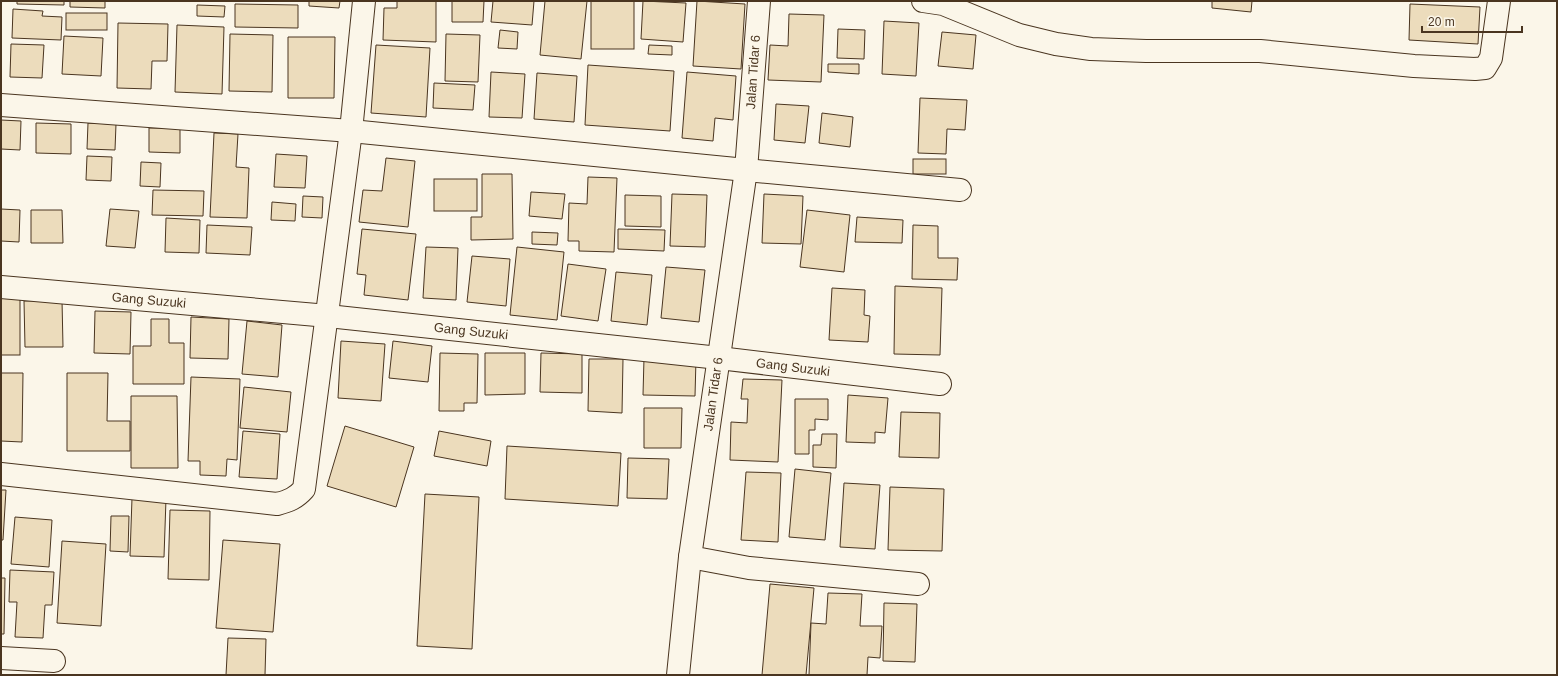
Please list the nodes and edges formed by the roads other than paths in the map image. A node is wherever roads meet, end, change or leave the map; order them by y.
1 (364, 1) edge
2 (758, 1) edge
3 (923, 1) edge
4 (1498, 1) edge
5 (1, 105) edge
6 (351, 130) junction
7 (746, 170) junction
8 (960, 190) dead end
9 (1, 287) edge
10 (328, 316) junction
11 (719, 358) junction
12 (940, 384) dead end
13 (1, 474) edge
14 (690, 557) junction
15 (918, 584) dead end
16 (1, 658) edge
17 (54, 661) dead end
18 (678, 675) edge

1 - 6 street
2 - 7 street, Jalan Tidar 6
3 - 4 street
5 - 6 street
6 - 7 street
6 - 10 street
7 - 8 street
7 - 11 street, Jalan Tidar 6
9 - 10 street, Gang Suzuki
10 - 11 street, Gang Suzuki
10 - 13 street
11 - 12 street, Gang Suzuki
11 - 14 street, Jalan Tidar 6
14 - 15 street
14 - 18 street, Jalan Tidar 6
16 - 17 street

